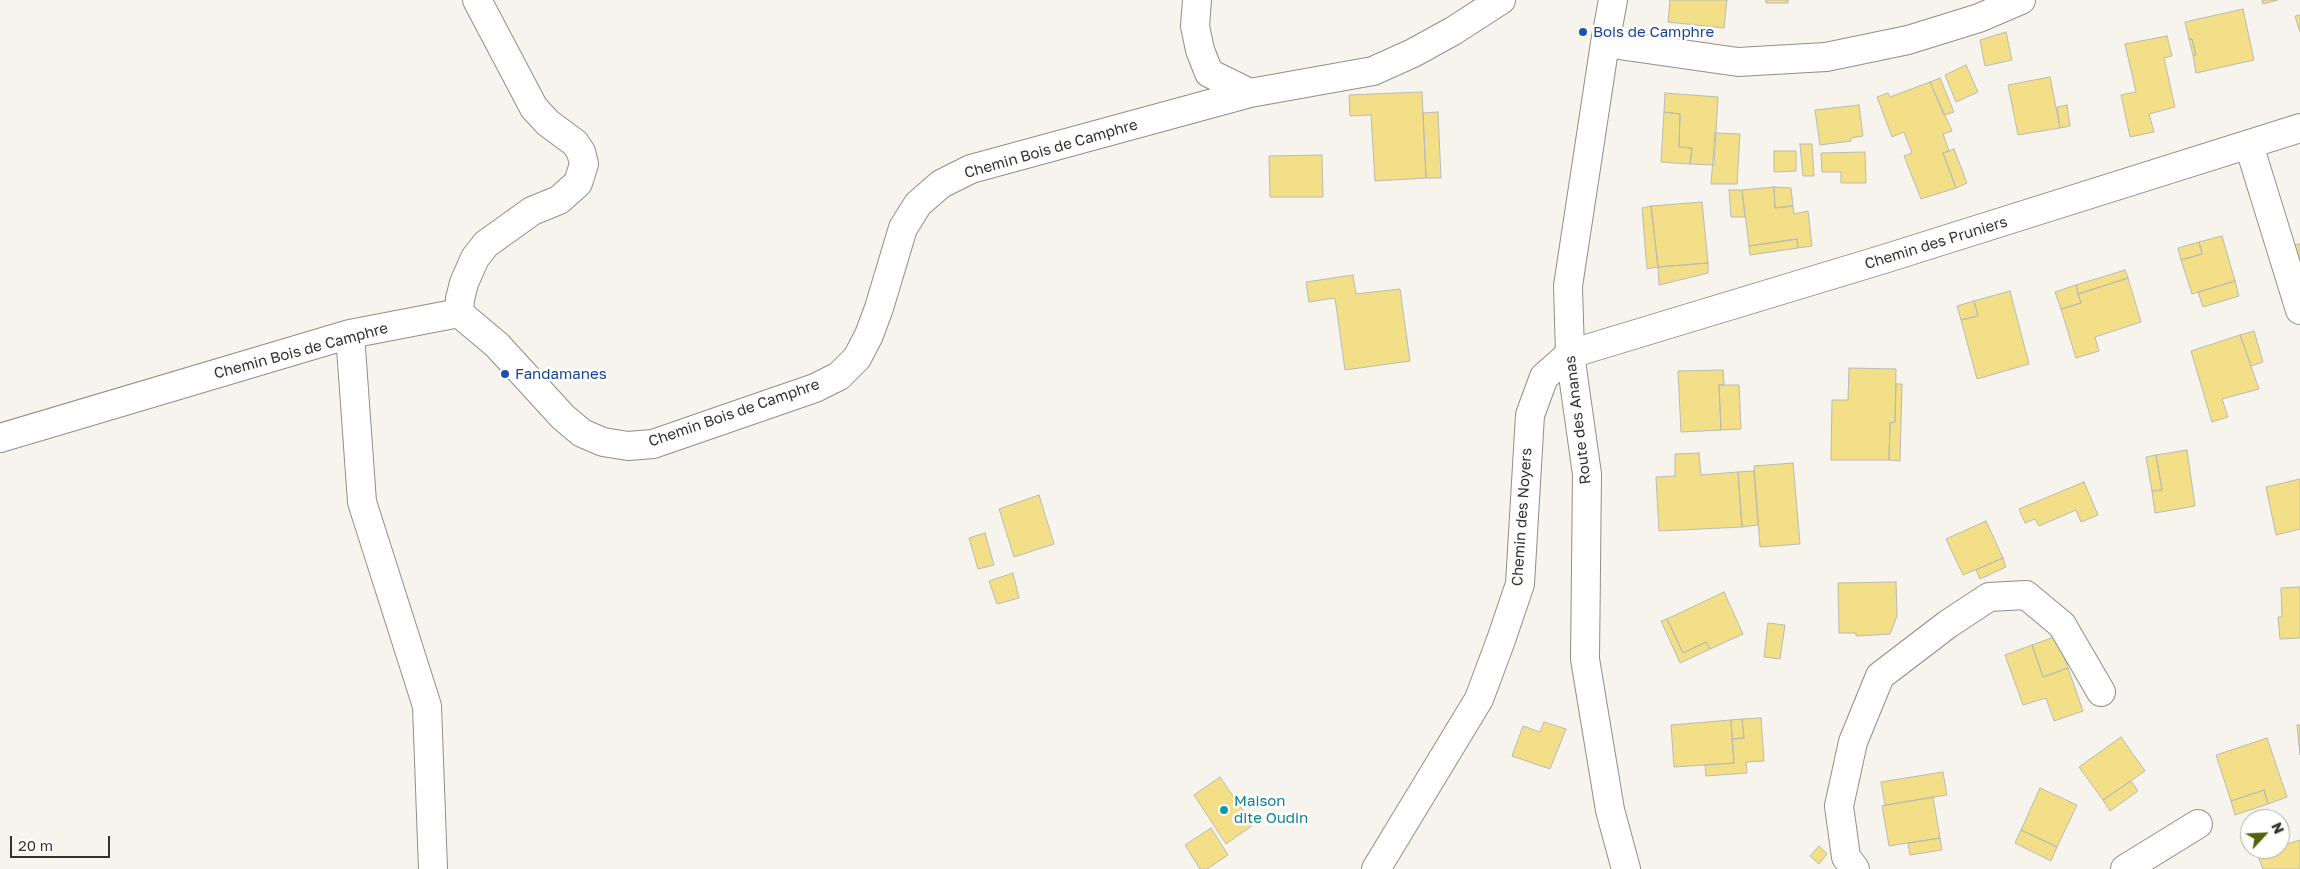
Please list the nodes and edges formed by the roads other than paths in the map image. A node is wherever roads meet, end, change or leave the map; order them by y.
1 (477, 0) edge
2 (1197, 0) edge
3 (1501, 0) edge
4 (1613, 0) edge
5 (2022, 0) edge
6 (1605, 43) junction
7 (1250, 93) junction
8 (2300, 128) edge
9 (2249, 145) junction
10 (2300, 310) edge
11 (459, 313) junction
12 (350, 334) junction
13 (1570, 354) junction
14 (0, 438) edge
15 (2101, 692) dead end
16 (2198, 824) dead end
17 (433, 869) edge
18 (1376, 869) edge
19 (1626, 869) edge
20 (1855, 869) edge
21 (2125, 869) edge

1 - 11 street
2 - 7 street
3 - 7 street, Chemin Bois de Camphre
4 - 6 street, Route des Ananas
5 - 6 street
6 - 13 street, Route des Ananas
7 - 11 street, Chemin Bois de Camphre
8 - 9 street, Chemin des Pruniers
9 - 10 street
9 - 13 street, Chemin des Pruniers
11 - 12 street, Chemin Bois de Camphre
12 - 14 street, Chemin Bois de Camphre
12 - 17 street
13 - 18 street, Chemin des Noyers
13 - 19 street, Route des Ananas
15 - 20 street
16 - 21 street

